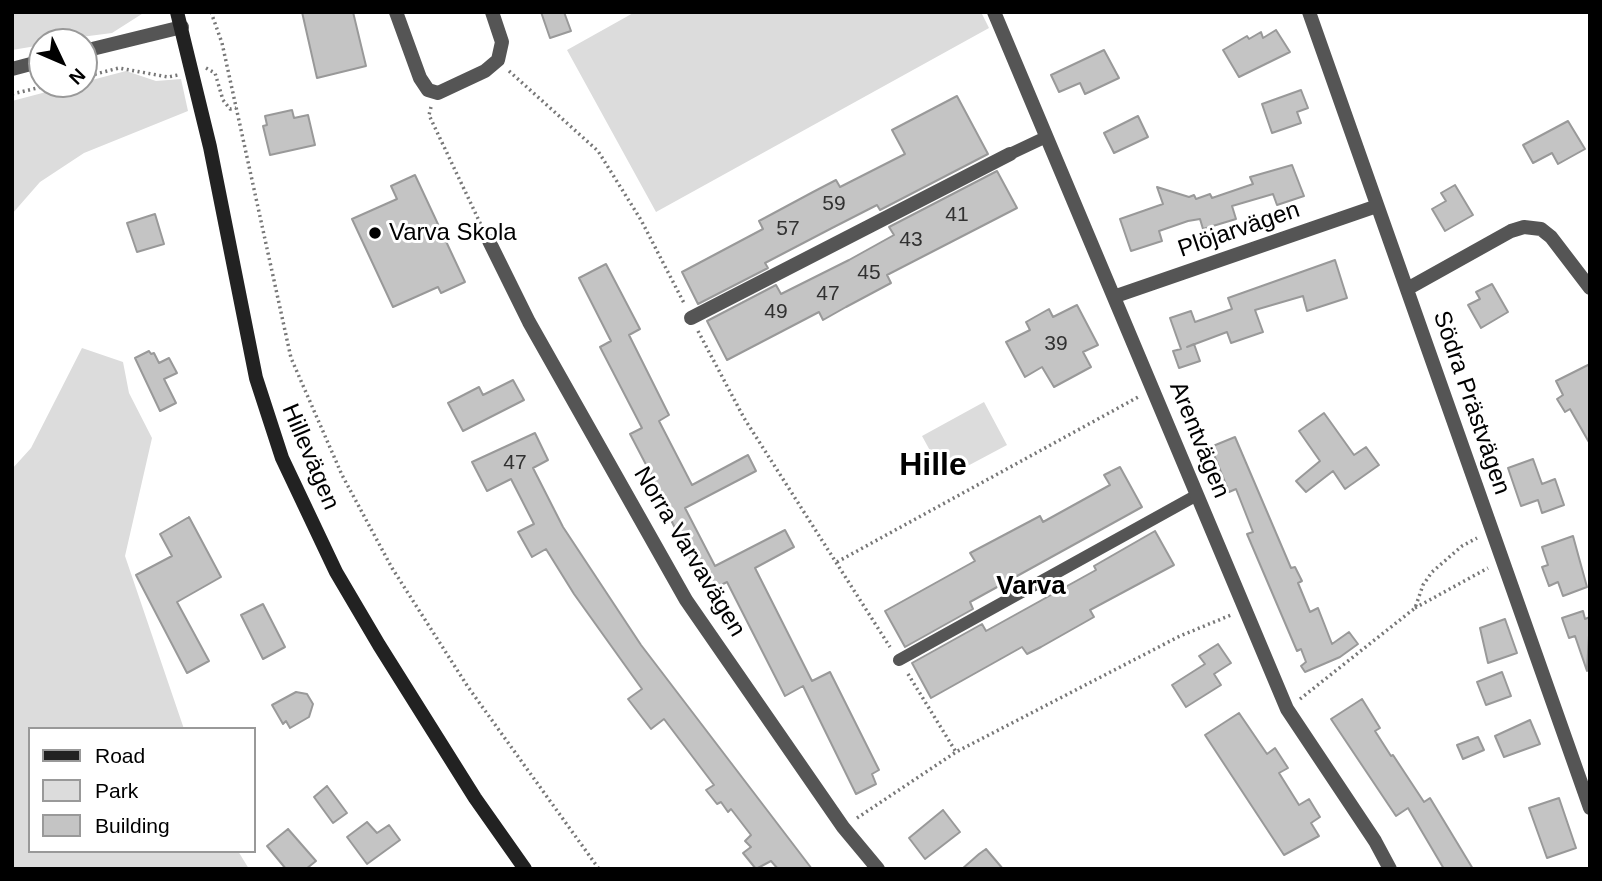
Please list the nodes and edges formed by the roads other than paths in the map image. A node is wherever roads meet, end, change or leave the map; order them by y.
1 (177, 12) edge
2 (396, 12) edge
3 (492, 12) edge
4 (994, 12) edge
5 (1309, 12) edge
6 (182, 27) junction
7 (98, 48) edge
8 (1046, 137) junction
9 (1010, 154) joint
10 (1377, 206) junction
11 (489, 241) road end
12 (1590, 288) edge
13 (1407, 289) junction
14 (1116, 296) junction
15 (691, 318) road end
16 (1197, 495) junction
17 (899, 660) road end
18 (1590, 808) edge
19 (526, 869) edge
20 (878, 869) edge
21 (1390, 869) edge

1 - 6 street, Hillevägen
2 - 3 street
4 - 8 street, Arentvägen
5 - 10 street, Södra Prästvägen
6 - 7 street
6 - 19 street, Hillevägen
8 - 9 lane
8 - 14 street, Arentvägen
9 - 15 street
10 - 13 street, Södra Prästvägen
10 - 14 street, Plöjarvägen
11 - 20 street, Norra Varvavägen
12 - 13 street
13 - 18 street, Södra Prästvägen
14 - 16 street, Arentvägen
16 - 17 lane
16 - 21 street, Arentvägen

